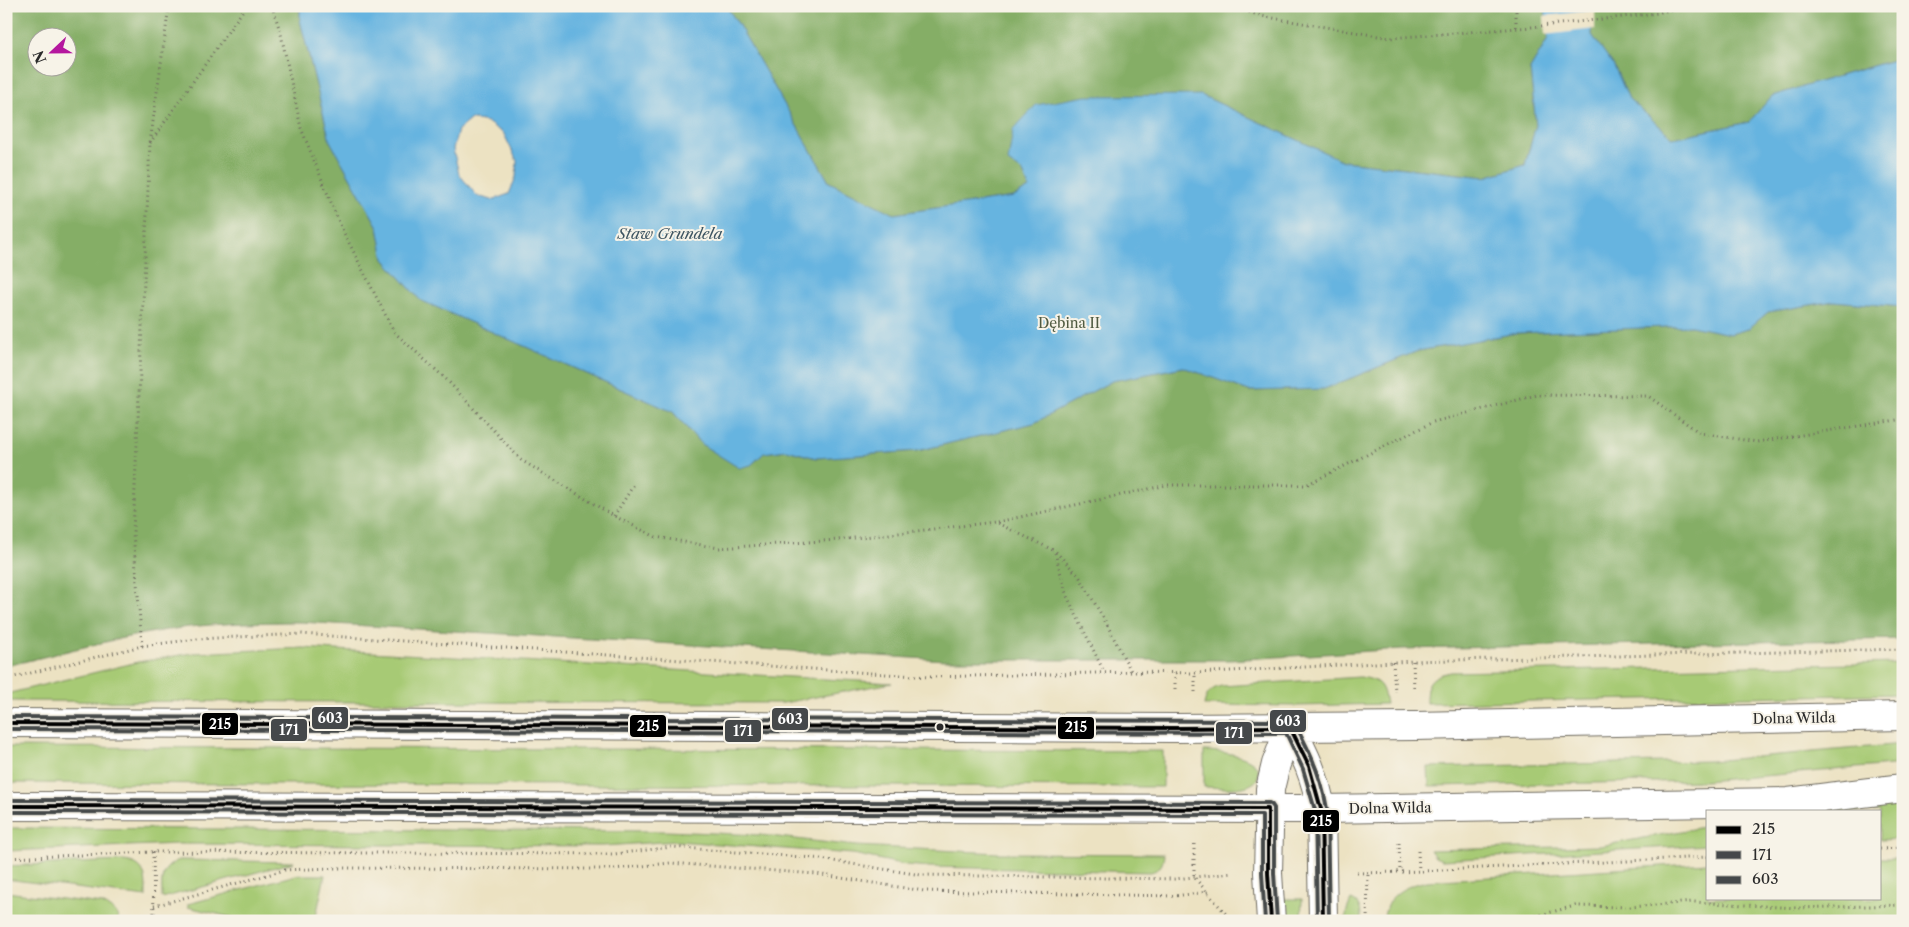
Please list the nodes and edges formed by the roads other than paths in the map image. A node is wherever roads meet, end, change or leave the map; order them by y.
1 (1903, 716) edge
2 (6, 723) edge
3 (1290, 727) junction
4 (1903, 788) edge
5 (6, 806) edge
6 (1268, 809) junction
7 (1322, 809) junction
8 (1270, 921) edge
9 (1323, 921) edge

1 - 3 main road, Dolna Wilda
2 - 3 main road, Dolna Wilda
3 - 6 main road
3 - 7 main road
4 - 7 main road, Dolna Wilda
5 - 6 main road, Dolna Wilda
6 - 7 main road, Dolna Wilda
6 - 8 main road
7 - 9 main road

